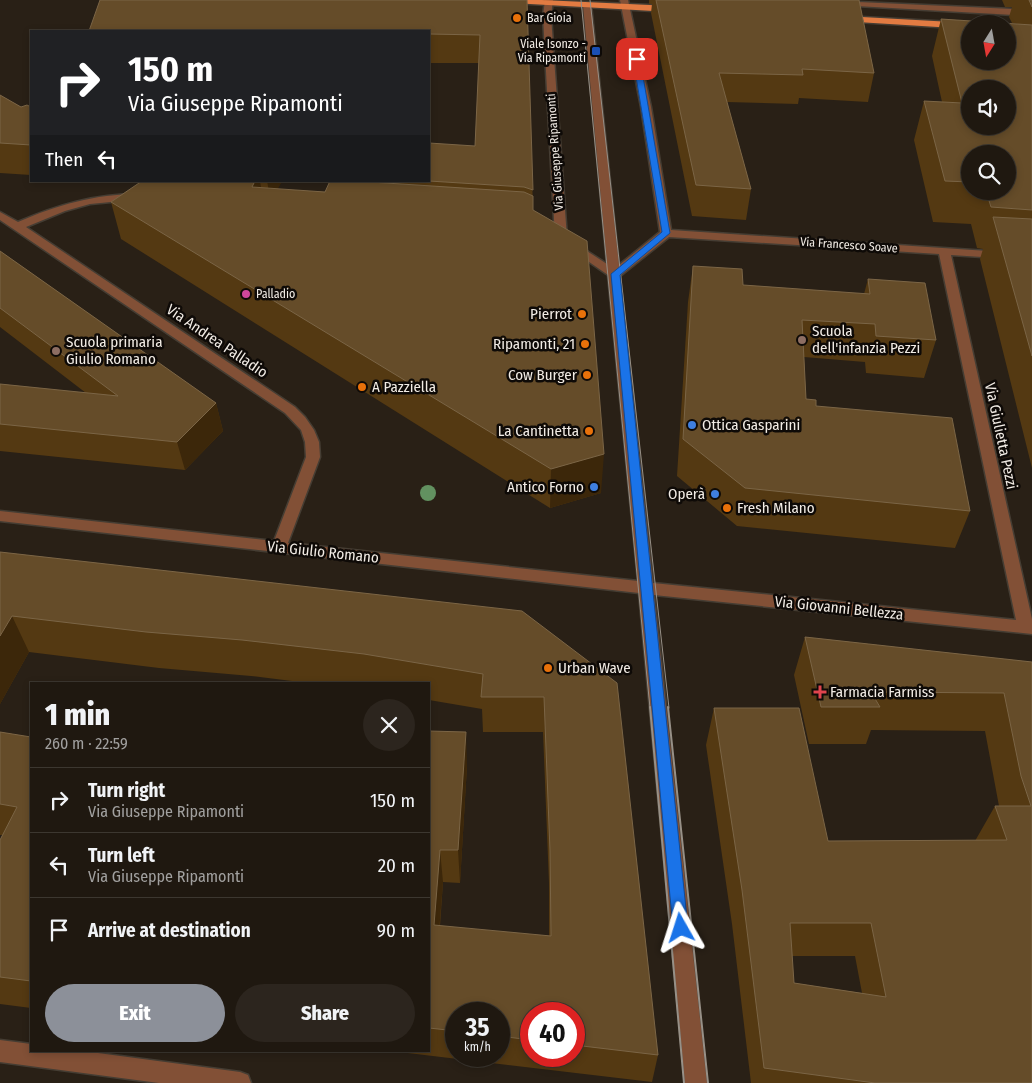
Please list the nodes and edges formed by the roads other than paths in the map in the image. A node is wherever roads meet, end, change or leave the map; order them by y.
1 (492, 0) edge
2 (548, 1) edge
3 (829, 2) edge
4 (626, 4) edge
5 (587, 5) junction
6 (679, 10) edge
7 (1032, 12) edge
8 (834, 18) edge
9 (961, 25) edge
10 (150, 198) edge
11 (0, 215) edge
12 (17, 227) junction
13 (547, 231) edge
14 (666, 233) junction
15 (561, 238) junction
16 (944, 251) junction
17 (1032, 257) edge
18 (615, 274) junction
19 (0, 516) edge
20 (279, 547) junction
21 (647, 588) junction
22 (1029, 628) edge
23 (0, 1051) edge
24 (240, 1083) edge
25 (696, 1083) edge

1 - 2 main road
2 - 5 main road
2 - 15 street, Via Giuseppe Ripamonti
3 - 7 street
4 - 5 main road
4 - 6 main road
4 - 14 street
5 - 18 street
8 - 9 main road
10 - 12 street
11 - 12 street, Via Andrea Palladio
12 - 20 street, Via Andrea Palladio
13 - 15 street
14 - 16 street, Via Francesco Soave
14 - 18 street
15 - 18 street
16 - 17 street, Via Francesco Soave
16 - 22 street, Via Giulietta Pezzi
18 - 21 street
19 - 20 street, Via Giulio Romano
20 - 21 street, Via Giulio Romano
21 - 22 street, Via Giovanni Bellezza
21 - 25 street
23 - 24 street

